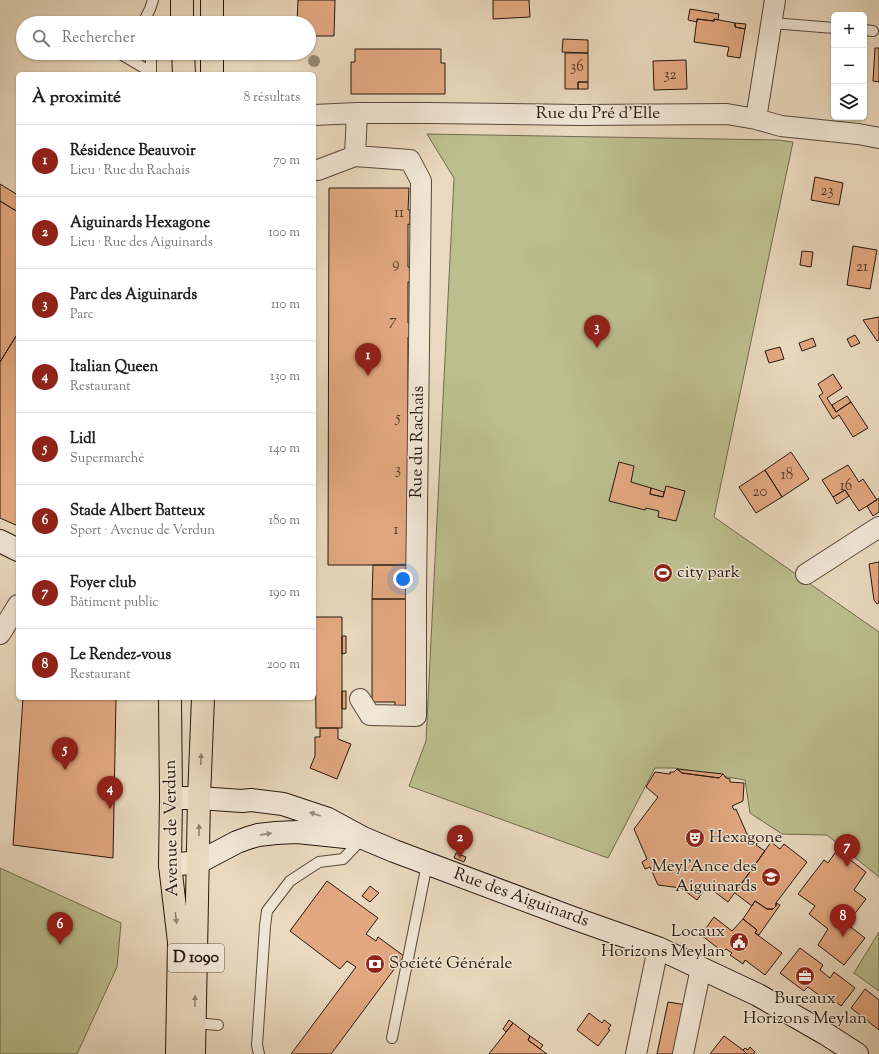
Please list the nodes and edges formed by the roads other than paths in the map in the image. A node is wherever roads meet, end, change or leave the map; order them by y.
1 (182, 0) edge
2 (212, 0) edge
3 (775, 0) edge
4 (152, 4) edge
5 (146, 16) edge
6 (151, 16) edge
7 (182, 16) edge
8 (212, 16) edge
9 (772, 23) junction
10 (831, 28) edge
11 (130, 60) edge
12 (151, 60) edge
13 (212, 60) edge
14 (149, 72) edge
15 (151, 72) edge
16 (212, 72) edge
17 (357, 113) junction
18 (316, 115) edge
19 (756, 119) junction
20 (879, 138) edge
21 (355, 156) junction
22 (318, 170) dead end
23 (879, 527) edge
24 (0, 541) edge
25 (16, 549) edge
26 (806, 574) dead end
27 (16, 607) edge
28 (0, 634) edge
29 (360, 699) dead end
30 (170, 700) edge
31 (203, 700) edge
32 (171, 798) junction
33 (199, 798) junction
34 (362, 838) junction
35 (199, 862) junction
36 (427, 864) junction
37 (170, 865) junction
38 (658, 948) junction
39 (702, 968) junction
40 (195, 1023) junction
41 (218, 1025) dead end
42 (392, 1038) dead end
43 (177, 1054) edge
44 (194, 1054) edge
45 (259, 1054) edge
46 (636, 1054) edge
47 (683, 1054) edge
48 (857, 1054) edge

1 - 7 main road
2 - 8 main road
3 - 9 street
4 - 5 lane
4 - 6 lane
9 - 10 lane
9 - 19 street
11 - 14 lane
12 - 15 lane
13 - 16 main road
17 - 18 street, Rue du Pré d'Elle
17 - 19 street, Rue du Pré d'Elle
17 - 21 street
19 - 20 street, Rue du Pré d'Elle
21 - 22 street, Rue du Rachais
21 - 29 street, Rue du Rachais
23 - 26 street
24 - 25 street
27 - 28 street
30 - 32 main road, Avenue de Verdun / D 1090
33 -> 31 main road, Avenue de Verdun / D 1090
32 - 33 street, Rue des Aiguinards
32 - 37 main road, Avenue de Verdun / D 1090
34 -> 33 street, Rue des Aiguinards
35 -> 33 main road, Avenue de Verdun / D 1090
35 -> 34 street, Rue des Aiguinards
34 - 36 street, Rue des Aiguinards
34 - 45 lane
35 - 37 street, Rue des Aiguinards
40 -> 35 main road, Avenue de Verdun / D 1090
36 - 38 street, Rue des Aiguinards
36 - 42 lane
37 -> 43 main road, Avenue de Verdun / D 1090
38 - 39 street, Rue des Aiguinards
38 - 46 street
39 - 47 street
39 - 48 street, Rue des Aiguinards
40 - 41 lane
40 - 44 main road, Avenue de Verdun / D 1090

